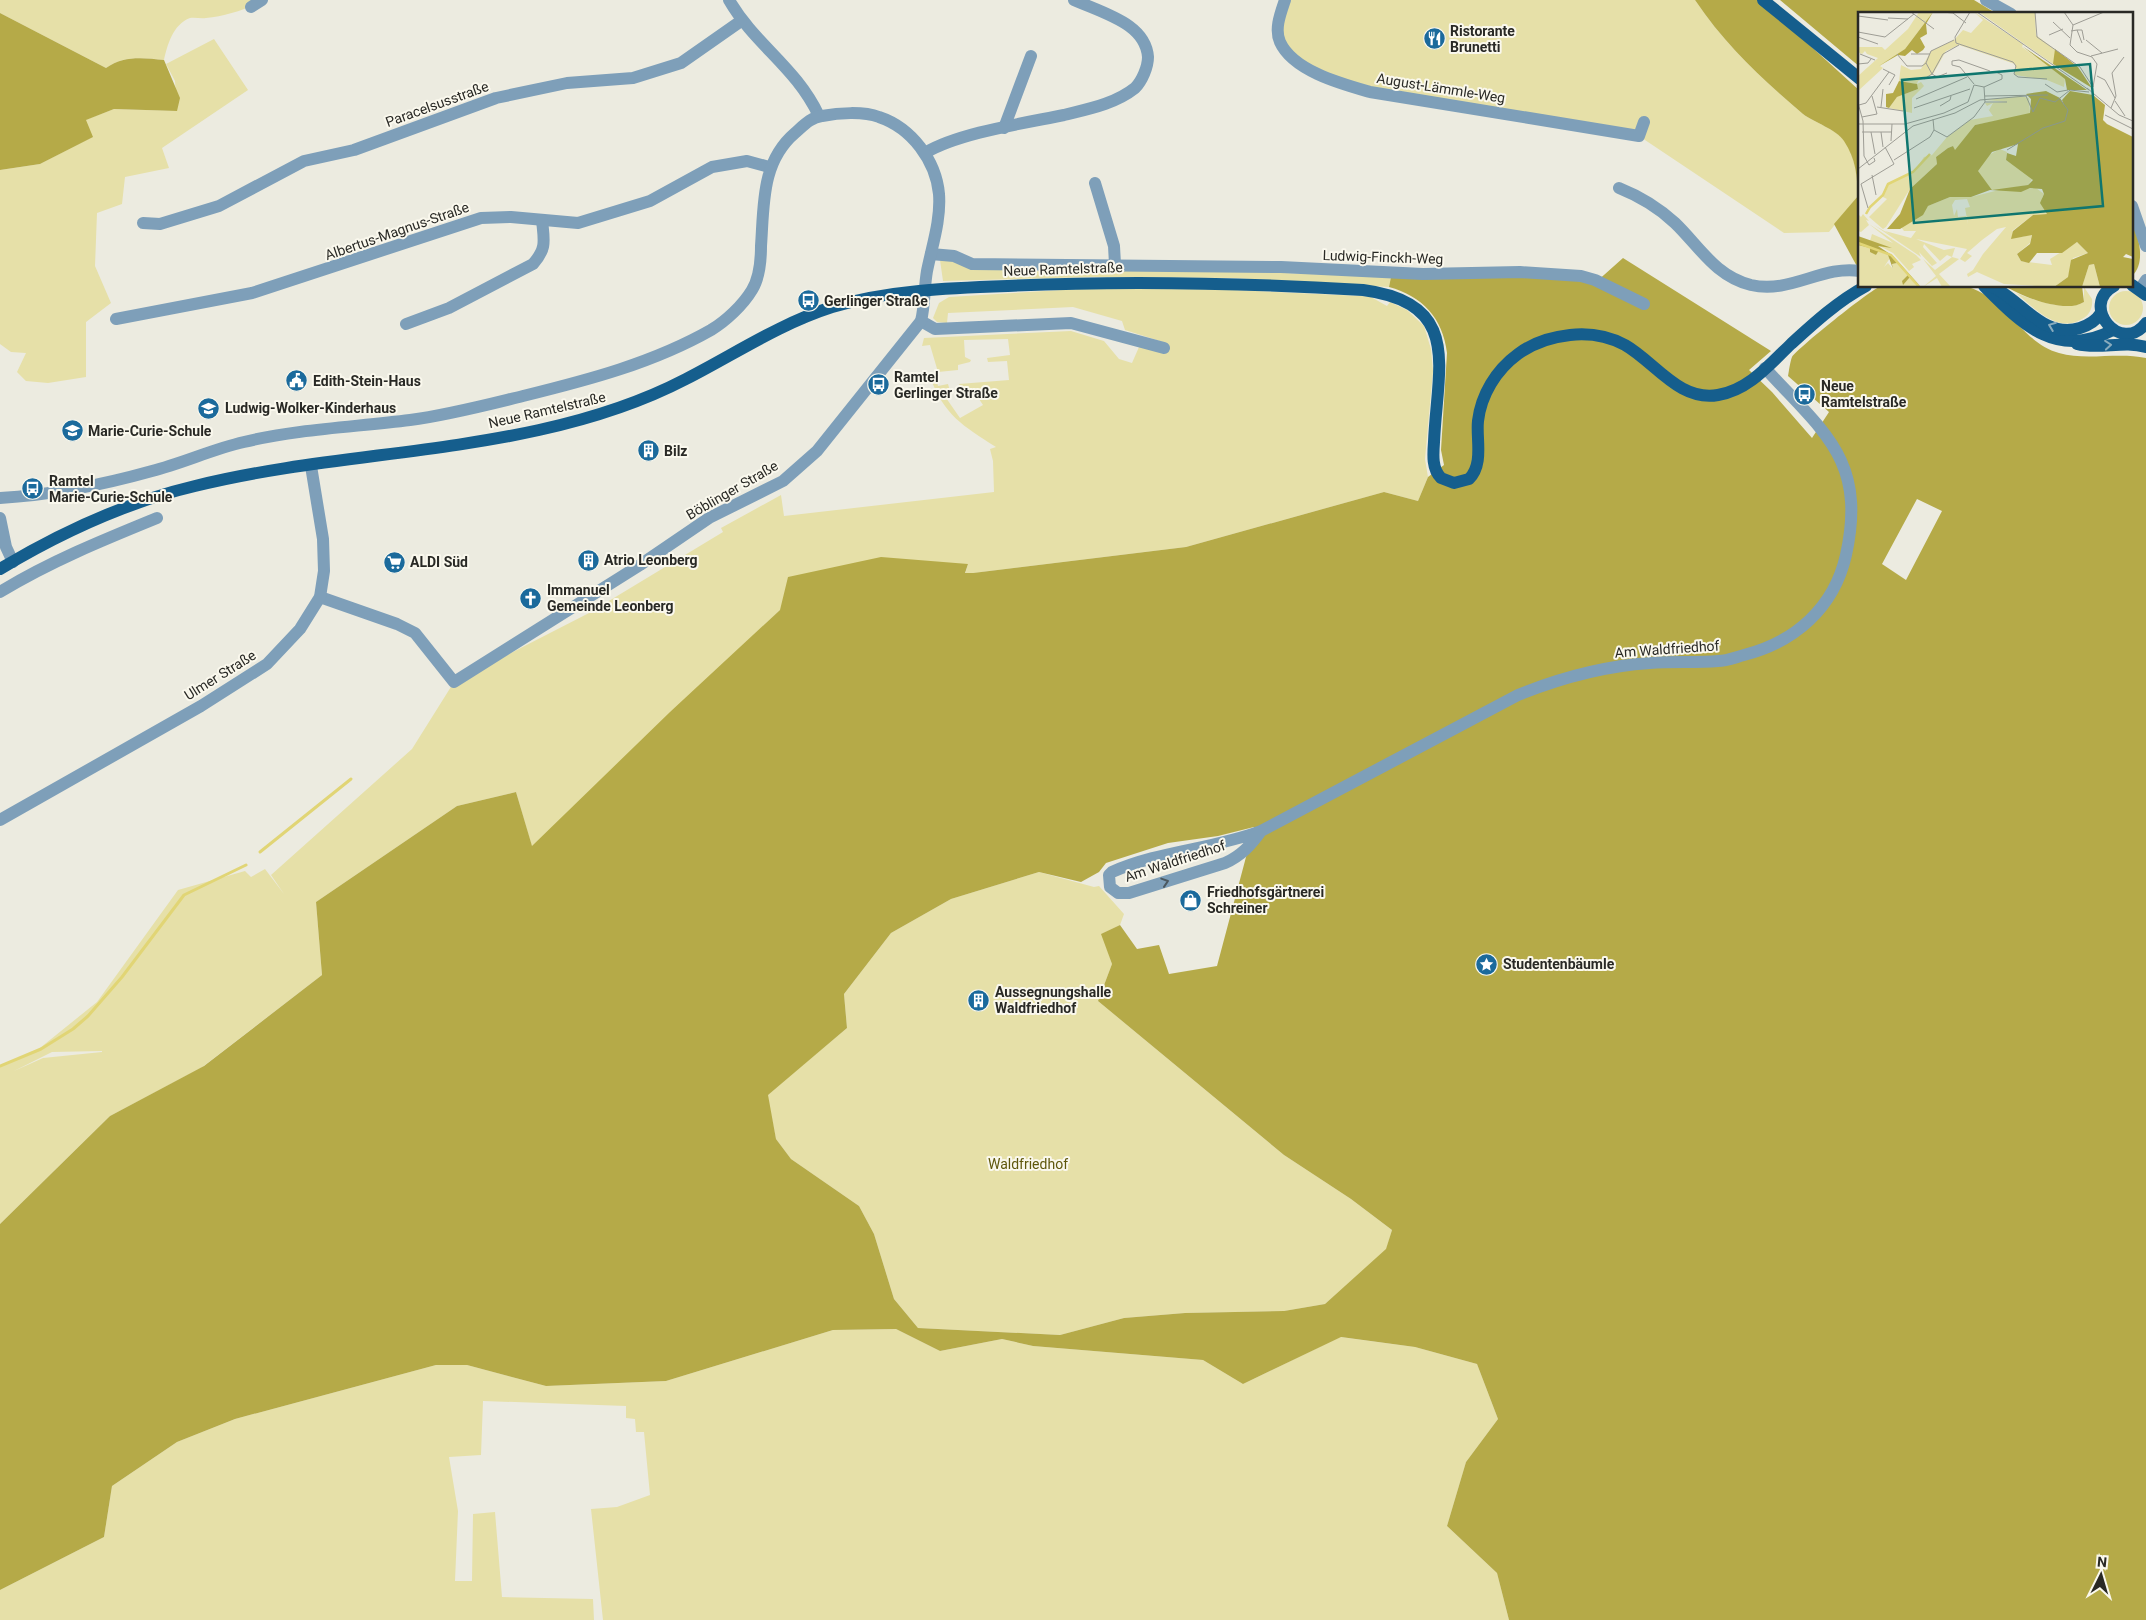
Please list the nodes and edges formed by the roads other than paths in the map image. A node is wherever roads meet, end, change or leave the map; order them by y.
1 (729, 0) edge
2 (1074, 0) edge
3 (1285, 0) edge
4 (1763, 0) edge
5 (1986, 0) edge
6 (2007, 12) edge
7 (741, 21) junction
8 (1031, 56) dead end
9 (1858, 77) edge
10 (818, 116) junction
11 (1644, 122) dead end
12 (1004, 128) junction
13 (925, 153) junction
14 (769, 167) junction
15 (1095, 183) dead end
16 (1620, 188) dead end
17 (2134, 212) edge
18 (542, 220) junction
19 (143, 222) dead end
20 (2146, 246) edge
21 (931, 254) junction
22 (1114, 264) junction
23 (1858, 271) edge
24 (1863, 288) edge
25 (1986, 288) edge
26 (1994, 288) edge
27 (2096, 288) edge
28 (2112, 288) edge
29 (924, 290) junction
30 (2103, 298) junction
31 (1644, 304) dead end
32 (2101, 313) junction
33 (116, 320) dead end
34 (921, 321) junction
35 (2146, 323) edge
36 (406, 324) dead end
37 (2113, 330) junction
38 (2141, 333) edge
39 (2070, 341) junction
40 (2146, 347) edge
41 (1164, 348) dead end
42 (1765, 368) junction
43 (311, 466) junction
44 (0, 498) edge
45 (0, 518) edge
46 (156, 518) dead end
47 (12, 562) junction
48 (0, 569) edge
49 (0, 592) edge
50 (320, 597) junction
51 (0, 820) edge
52 (1261, 831) junction

1 - 7 street
2 - 12 street
3 - 11 street, August-Lämmle-Weg
4 - 9 main road
5 - 6 street
7 - 10 street
7 - 19 street, Paracelsusstraße
8 - 12 street
10 - 13 street
10 - 14 street
12 - 13 street
13 - 21 street
14 - 18 street, Albertus-Magnus-Straße
14 - 44 street
15 - 22 street
16 - 23 street
17 - 20 street
18 - 33 street, Albertus-Magnus-Straße
18 - 36 street
21 - 22 street, Ludwig-Finckh-Weg
21 - 29 street
22 - 31 street, Ludwig-Finckh-Weg
24 - 42 main road, Neue Ramtelstraße
25 - 39 main road
32 -> 26 main road
27 - 30 main road
28 - 30 main road
29 - 34 street
29 - 42 main road, Neue Ramtelstraße
29 - 43 main road, Neue Ramtelstraße
30 - 32 main road
32 - 37 main road
34 - 41 street
34 - 50 street, Böblinger Straße
35 - 38 main road
37 - 38 main road
37 - 39 main road
39 -> 40 main road
42 - 52 street, Am Waldfriedhof
43 - 47 main road, Neue Ramtelstraße
43 - 50 street, Ulmer Straße
45 - 47 street
46 - 49 street
47 - 48 main road, Neue Ramtelstraße
50 - 51 street, Ulmer Straße
52 -> 52 street, Am Waldfriedhof

